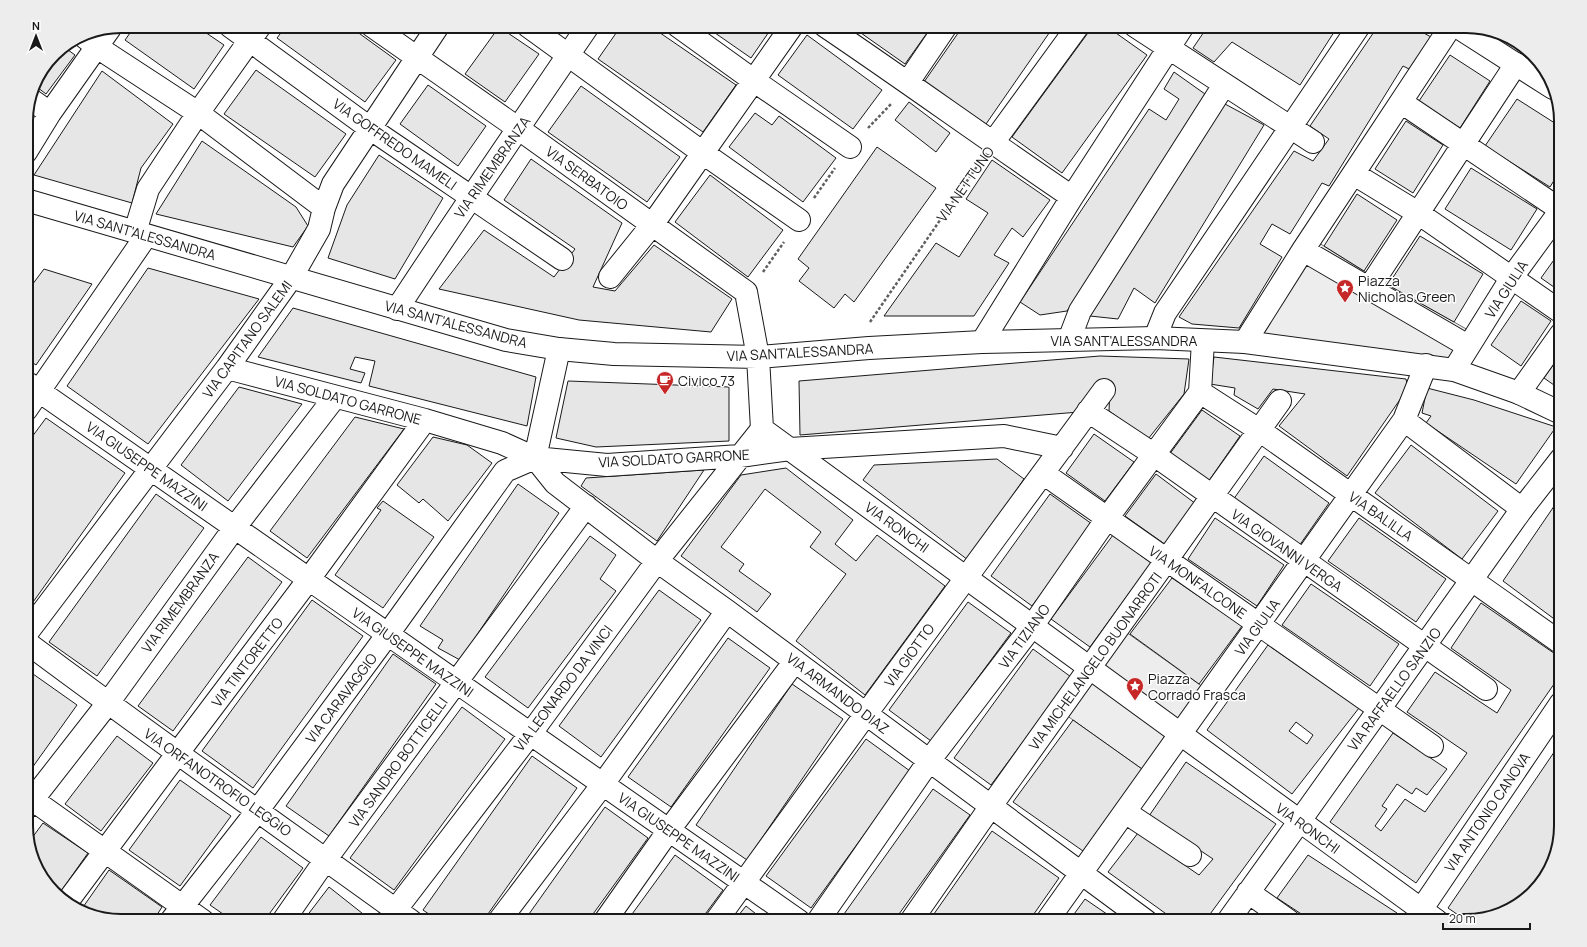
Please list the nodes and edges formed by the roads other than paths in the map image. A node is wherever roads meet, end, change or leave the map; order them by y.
1 (255, 33) edge
2 (382, 33) edge
3 (434, 33) edge
4 (538, 33) edge
5 (583, 33) edge
6 (688, 33) edge
7 (787, 33) edge
8 (835, 33) edge
9 (941, 33) edge
10 (1073, 33) edge
11 (1146, 33) edge
12 (1179, 33) edge
13 (1354, 33) edge
14 (1446, 33) edge
15 (1467, 33) edge
16 (90, 41) edge
17 (1169, 48) junction
18 (568, 55) junction
19 (417, 59) junction
20 (1516, 64) junction
21 (753, 80) junction
22 (908, 82) junction
23 (1545, 83) edge
24 (1224, 85) junction
25 (1401, 102) junction
26 (35, 103) edge
27 (50, 113) junction
28 (198, 113) junction
29 (1291, 128) junction
30 (371, 129) junction
31 (519, 129) junction
32 (33, 141) edge
33 (1313, 142) dead end
34 (1464, 143) junction
35 (992, 144) junction
36 (850, 147) road end
37 (703, 152) junction
38 (1354, 174) junction
39 (471, 196) junction
40 (1072, 197) junction
41 (33, 202) edge
42 (1554, 205) edge
43 (324, 208) junction
44 (1418, 213) junction
45 (799, 220) road end
46 (1554, 220) edge
47 (652, 225) junction
48 (141, 234) junction
49 (1303, 250) junction
50 (562, 259) dead end
51 (610, 277) dead end
52 (1512, 277) junction
53 (291, 278) junction
54 (1370, 288) junction
55 (1554, 307) edge
56 (397, 309) junction
57 (1155, 338) junction
58 (1069, 340) junction
59 (1203, 341) junction
60 (982, 342) junction
61 (1246, 342) junction
62 (1554, 344) edge
63 (1468, 346) junction
64 (559, 349) junction
65 (758, 358) junction
66 (1426, 365) junction
67 (227, 368) junction
68 (1454, 370) junction
69 (33, 387) edge
70 (1104, 390) dead end
71 (1200, 392) junction
72 (1519, 393) junction
73 (335, 397) junction
74 (1280, 401) dead end
75 (1554, 410) edge
76 (1088, 411) junction
77 (425, 420) junction
78 (1404, 420) junction
79 (762, 429) junction
80 (1259, 430) junction
81 (1062, 448) junction
82 (790, 449) junction
83 (1153, 454) junction
84 (740, 456) junction
85 (535, 458) junction
86 (1554, 467) edge
87 (150, 470) junction
88 (1043, 473) junction
89 (1351, 495) junction
90 (1211, 497) junction
91 (586, 506) junction
92 (1522, 509) junction
93 (1108, 517) junction
94 (235, 527) junction
95 (1167, 560) junction
96 (657, 562) junction
97 (1303, 562) junction
98 (966, 577) junction
99 (309, 579) junction
100 (1472, 580) junction
101 (727, 611) junction
102 (1259, 624) junction
103 (33, 625) edge
104 (1033, 625) junction
105 (388, 634) junction
106 (1554, 638) edge
107 (1425, 646) junction
108 (33, 647) edge
109 (795, 661) junction
110 (1090, 668) junction
111 (456, 682) junction
112 (1486, 689) dead end
113 (108, 703) junction
114 (1380, 709) junction
115 (866, 714) junction
116 (1554, 714) edge
117 (531, 733) junction
118 (1180, 734) junction
119 (1432, 746) dead end
120 (177, 754) junction
121 (930, 761) junction
122 (603, 784) junction
123 (33, 795) edge
124 (33, 804) edge
125 (991, 806) junction
126 (258, 810) junction
127 (1125, 812) junction
128 (1299, 822) junction
129 (670, 830) junction
130 (106, 850) junction
131 (1190, 855) dead end
132 (326, 859) junction
133 (1081, 873) junction
134 (744, 882) junction
135 (1248, 892) junction
136 (71, 898) edge
137 (176, 914) edge
138 (288, 914) edge
139 (393, 914) edge
140 (399, 914) edge
141 (504, 914) edge
142 (610, 914) edge
143 (721, 914) edge
144 (789, 914) edge
145 (823, 914) edge
146 (916, 914) edge
147 (1052, 914) edge
148 (1137, 914) edge
149 (1233, 914) edge
150 (1279, 914) edge
151 (1420, 914) edge
152 (1426, 914) edge

1 - 28 street
1 - 30 street, VIA GOFFREDO MAMELI
2 - 19 street, VIA SERBATOIO
3 - 19 street, VIA CAPITANO SALEMI
4 - 18 street
5 - 18 street, VIA RIMEMBRANZA
6 - 21 street
7 - 21 street
8 - 22 street
9 - 22 street
10 - 35 street, VIA NETTUNO
11 - 17 street
12 - 17 street
13 - 29 street
14 - 25 street
15 - 20 street
16 - 27 street
16 - 28 street
17 - 24 street
17 - 40 street
18 - 31 street, VIA RIMEMBRANZA
18 - 37 street
19 - 30 street, VIA CAPITANO SALEMI
19 - 31 street, VIA SERBATOIO
20 - 23 street
20 - 34 street
21 - 36 street
21 - 37 street
22 - 35 street
24 - 29 street
24 - 58 street
25 - 34 street
25 - 38 street
26 - 27 street
27 - 32 street
28 - 43 street
28 - 48 street
29 - 33 street
29 - 57 street
30 - 39 street, VIA GOFFREDO MAMELI
30 - 43 street, VIA CAPITANO SALEMI
31 - 39 street, VIA RIMEMBRANZA
31 - 47 street, VIA SERBATOIO
34 - 42 street
34 - 44 street
35 - 40 street
37 - 45 street
37 - 47 street
38 - 44 street
38 - 49 street
39 - 50 street, VIA GOFFREDO MAMELI
39 - 56 street, VIA RIMEMBRANZA
40 - 60 street
41 - 48 street, VIA SANT'ALESSANDRA
43 - 53 street, VIA CAPITANO SALEMI
44 - 52 street
44 - 54 street
46 - 52 street, VIA GIULIA
47 - 51 street
47 - 65 street, VIA SERBATOIO
48 - 53 street, VIA SANT'ALESSANDRA
48 - 69 street
49 - 54 street
49 - 61 street
52 - 55 street
52 - 63 street, VIA GIULIA
53 - 56 street, VIA SANT'ALESSANDRA
53 - 67 street, VIA CAPITANO SALEMI
54 - 63 street
56 - 64 street, VIA SANT'ALESSANDRA
57 - 58 street, VIA SANT'ALESSANDRA
57 - 59 street, VIA SANT'ALESSANDRA
58 - 60 street, VIA SANT'ALESSANDRA
59 - 61 street, VIA SANT'ALESSANDRA
59 - 71 street
60 - 65 street, VIA SANT'ALESSANDRA
61 - 66 street, VIA SANT'ALESSANDRA
62 - 72 street
63 - 68 street, VIA GIULIA
64 - 65 street, VIA SANT'ALESSANDRA
64 - 85 street
65 - 79 street
66 - 68 street, VIA SANT'ALESSANDRA
66 - 78 street, VIA GIULIA
67 - 73 street, VIA SOLDATO GARRONE
67 - 87 street, VIA CAPITANO SALEMI
68 - 72 street, VIA SANT'ALESSANDRA
69 - 87 street, VIA GIUSEPPE MAZZINI
70 - 76 street, VIA GIOTTO
71 - 80 street, VIA BALILLA
71 - 83 street, VIA TIZIANO
72 - 75 street, VIA SANT'ALESSANDRA
73 - 77 street, VIA SOLDATO GARRONE
73 - 94 street, VIA RIMEMBRANZA
74 - 80 street, VIA MICHELANGELO BUONARROTI
76 - 81 street, VIA GIOTTO
76 - 83 street, VIA GIOVANNI VERGA
77 - 85 street, VIA SOLDATO GARRONE
77 - 99 street, VIA TINTORETTO
78 - 89 street, VIA GIULIA
78 - 92 street
79 - 82 street, VIA RONCHI
79 - 84 street, VIA LEONARDO DA VINCI
80 - 89 street, VIA BALILLA
80 - 90 street, VIA MICHELANGELO BUONARROTI
81 - 82 street, VIA SOLDATO GARRONE
81 - 88 street, VIA GIOTTO
82 - 84 street, VIA SOLDATO GARRONE
82 - 98 street, VIA RONCHI
83 - 90 street, VIA GIOVANNI VERGA
83 - 93 street, VIA TIZIANO
84 - 85 street, VIA SOLDATO GARRONE
84 - 96 street, VIA LEONARDO DA VINCI
85 - 91 street, VIA ARMANDO DIAZ
85 - 105 street, VIA CARAVAGGIO
86 - 92 street, VIA RAFFAELLO SANZIO
87 - 94 street, VIA GIUSEPPE MAZZINI
87 - 103 street, VIA CAPITANO SALEMI
88 - 93 street, VIA MONFALCONE
88 - 98 street, VIA GIOTTO
89 - 97 street, VIA GIULIA
89 - 100 street, VIA BALILLA
90 - 95 street, VIA MICHELANGELO BUONARROTI
90 - 97 street, VIA GIOVANNI VERGA
91 - 96 street, VIA ARMANDO DIAZ
91 - 111 street, VIA SANDRO BOTTICELLI
92 - 100 street, VIA RAFFAELLO SANZIO
93 - 95 street, VIA MONFALCONE
93 - 104 street, VIA TIZIANO
94 - 99 street, VIA GIUSEPPE MAZZINI
94 - 113 street, VIA RIMEMBRANZA
95 - 102 street, VIA MONFALCONE
95 - 110 street, VIA MICHELANGELO BUONARROTI
96 - 101 street, VIA ARMANDO DIAZ
96 - 117 street, VIA LEONARDO DA VINCI
97 - 102 street, VIA GIULIA
97 - 107 street, VIA GIOVANNI VERGA
98 - 104 street, VIA RONCHI
98 - 115 street, VIA GIOTTO
99 - 105 street, VIA GIUSEPPE MAZZINI
99 - 120 street, VIA TINTORETTO
100 - 106 street, VIA BALILLA
100 - 107 street, VIA RAFFAELLO SANZIO
101 - 109 street, VIA ARMANDO DIAZ
101 - 122 street
102 - 114 street, VIA MONFALCONE
102 - 118 street, VIA GIULIA
104 - 110 street, VIA RONCHI
104 - 121 street, VIA TIZIANO
105 - 111 street, VIA GIUSEPPE MAZZINI
105 - 126 street, VIA CARAVAGGIO
107 - 112 street, VIA GIOVANNI VERGA
107 - 114 street, VIA RAFFAELLO SANZIO
108 - 113 street, VIA ORFANOTROFIO LEGGIO
109 - 115 street, VIA ARMANDO DIAZ
109 - 129 street
110 - 118 street, VIA RONCHI
110 - 125 street, VIA MICHELANGELO BUONARROTI
111 - 117 street, VIA GIUSEPPE MAZZINI
111 - 132 street, VIA SANDRO BOTTICELLI
113 - 120 street, VIA ORFANOTROFIO LEGGIO
113 - 123 street, VIA RIMEMBRANZA
114 - 119 street, VIA MONFALCONE
114 - 128 street, VIA RAFFAELLO SANZIO
115 - 121 street, VIA ARMANDO DIAZ
115 - 134 street, VIA GIOTTO
116 - 152 street, VIA ANTONIO CANOVA
117 - 122 street, VIA GIUSEPPE MAZZINI
117 - 140 street, VIA LEONARDO DA VINCI
118 - 127 street, VIA GIULIA
118 - 128 street, VIA RONCHI
120 - 126 street, VIA ORFANOTROFIO LEGGIO
120 - 130 street, VIA TINTORETTO
121 - 125 street, VIA ARMANDO DIAZ
121 - 145 street, VIA TIZIANO
122 - 129 street, VIA GIUSEPPE MAZZINI
122 - 141 street
124 - 130 street
125 - 133 street, VIA ARMANDO DIAZ
125 - 146 street, VIA MICHELANGELO BUONARROTI
126 - 132 street, VIA ORFANOTROFIO LEGGIO
126 - 137 street, VIA CARAVAGGIO
127 - 131 street
127 - 133 street, VIA GIULIA
128 - 135 street, VIA RAFFAELLO SANZIO
128 - 151 street, VIA RONCHI
129 - 134 street, VIA GIUSEPPE MAZZINI
129 - 142 street
130 - 136 street, VIA TINTORETTO
130 - 137 street
132 - 138 street, VIA SANDRO BOTTICELLI
132 - 139 street, VIA ORFANOTROFIO LEGGIO
133 - 147 street, VIA GIULIA
133 - 148 street, VIA ARMANDO DIAZ
134 - 143 street, VIA GIOTTO
134 - 144 street, VIA GIUSEPPE MAZZINI
135 - 149 street, VIA RAFFAELLO SANZIO
135 - 150 street

